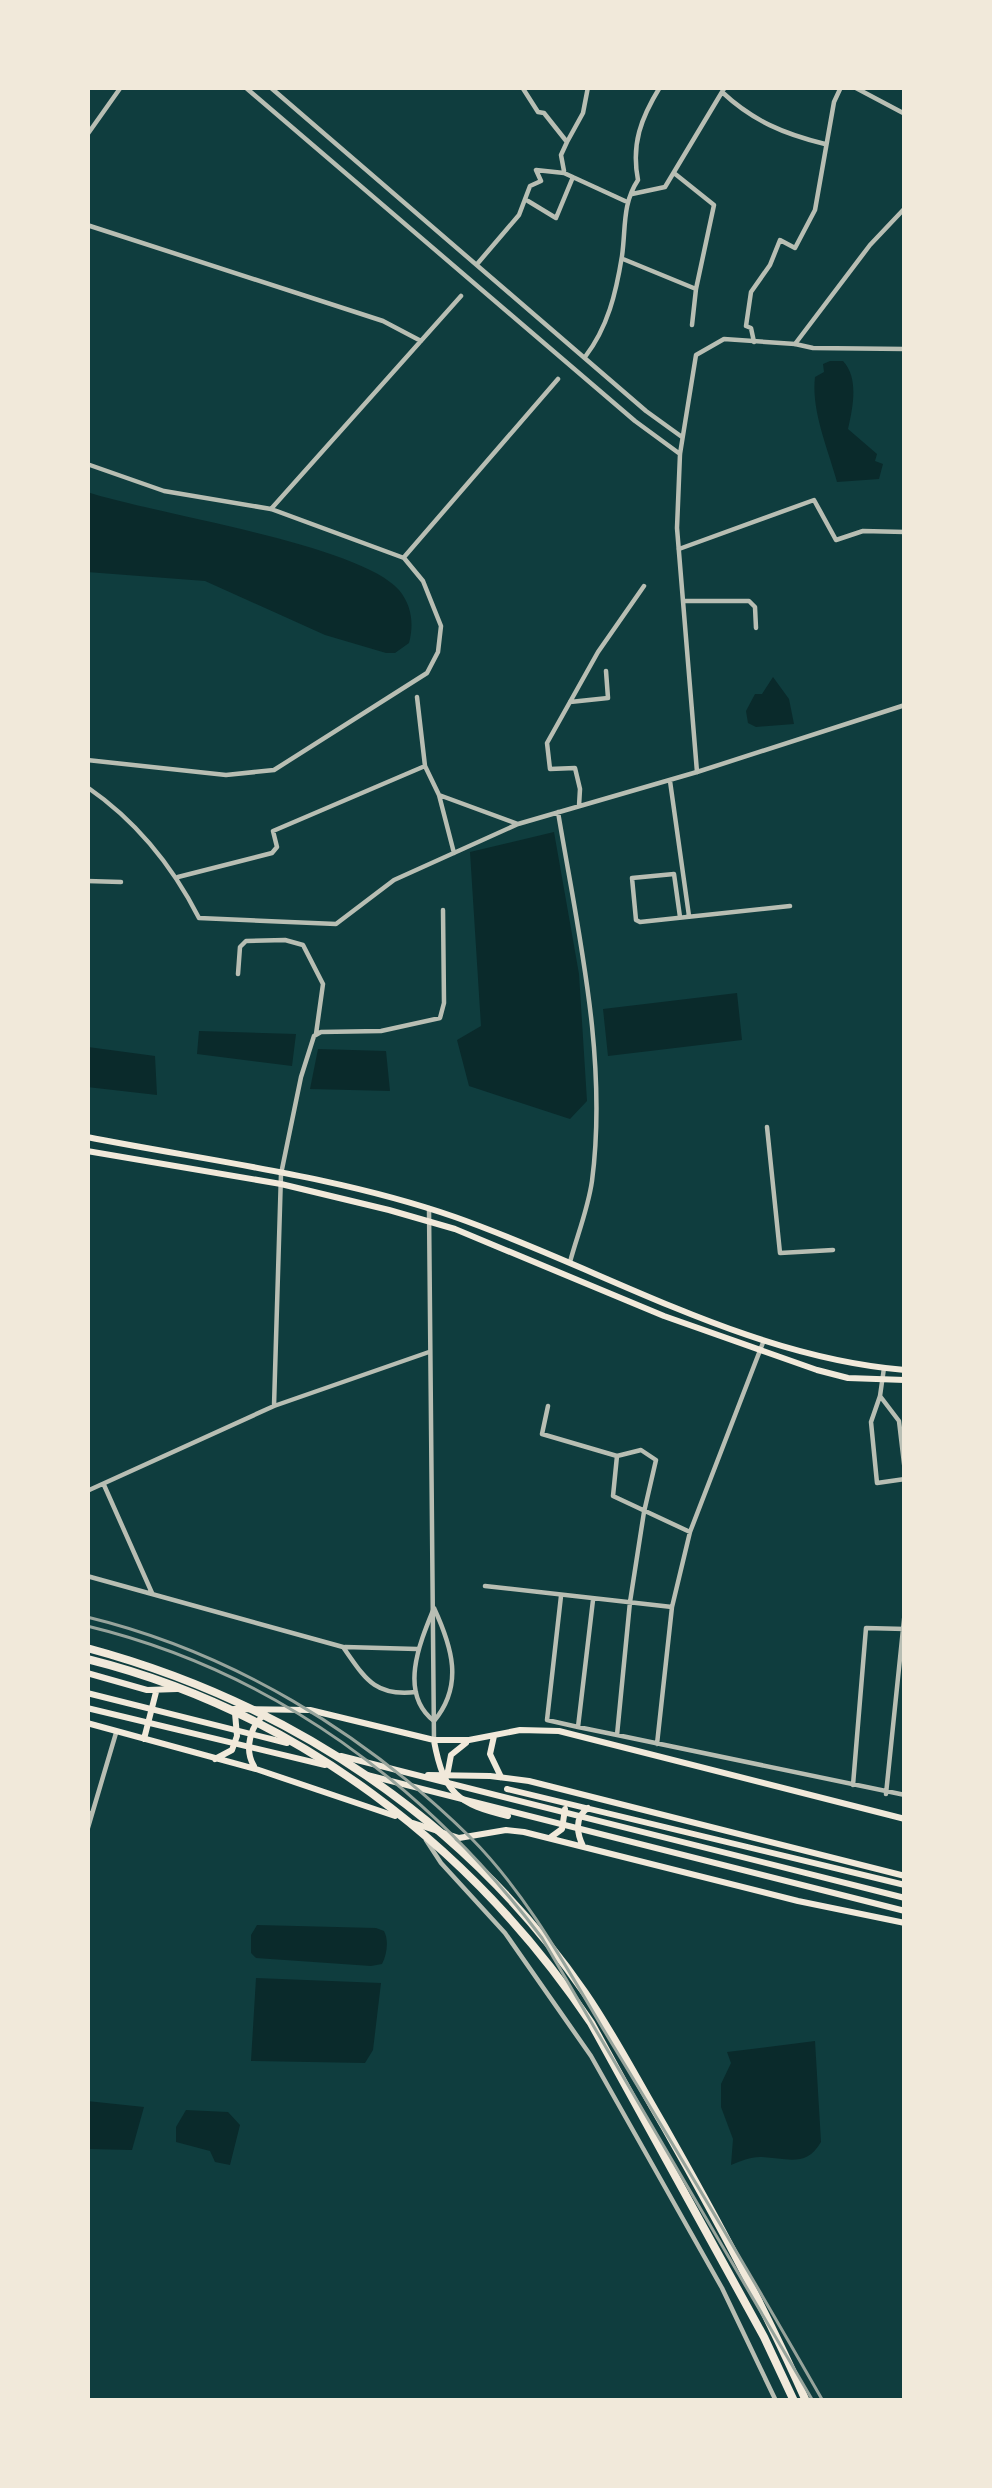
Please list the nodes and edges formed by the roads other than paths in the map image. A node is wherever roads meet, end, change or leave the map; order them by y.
1 (121, 87) edge
2 (245, 87) edge
3 (270, 87) edge
4 (522, 87) edge
5 (588, 87) edge
6 (660, 87) edge
7 (841, 87) edge
8 (854, 87) edge
9 (723, 89) edge
10 (905, 114) edge
11 (87, 135) edge
12 (567, 142) junction
13 (825, 144) junction
14 (673, 172) junction
15 (564, 173) junction
16 (573, 177) junction
17 (627, 198) junction
18 (526, 200) junction
19 (905, 208) edge
20 (87, 225) edge
21 (622, 258) junction
22 (478, 263) junction
23 (503, 287) junction
24 (696, 290) junction
25 (461, 296) dead end
26 (494, 299) junction
27 (692, 325) dead end
28 (421, 340) junction
29 (754, 342) junction
30 (795, 344) junction
31 (905, 349) edge
32 (585, 357) junction
33 (558, 379) dead end
34 (684, 438) junction
35 (680, 454) junction
36 (87, 464) edge
37 (271, 509) junction
38 (905, 532) edge
39 (679, 549) junction
40 (404, 558) junction
41 (644, 586) dead end
42 (684, 601) junction
43 (756, 628) dead end
44 (606, 671) dead end
45 (417, 697) dead end
46 (570, 702) junction
47 (905, 705) edge
48 (87, 760) edge
49 (425, 766) junction
50 (697, 772) junction
51 (670, 781) junction
52 (87, 787) edge
53 (439, 795) junction
54 (579, 806) junction
55 (558, 812) junction
56 (518, 824) junction
57 (454, 853) junction
58 (178, 877) junction
59 (87, 881) edge
60 (121, 882) dead end
61 (790, 906) dead end
62 (443, 910) dead end
63 (684, 916) junction
64 (238, 974) dead end
65 (316, 1034) junction
66 (767, 1127) dead end
67 (87, 1137) edge
68 (87, 1151) edge
69 (281, 1179) junction
70 (429, 1208) junction
71 (429, 1221) junction
72 (833, 1250) dead end
73 (569, 1263) junction
74 (765, 1339) junction
75 (760, 1349) junction
76 (429, 1352) junction
77 (884, 1368) junction
78 (905, 1370) edge
79 (882, 1378) junction
80 (905, 1381) edge
81 (880, 1396) junction
82 (274, 1406) junction
83 (548, 1406) dead end
84 (617, 1456) junction
85 (905, 1475) edge
86 (104, 1485) junction
87 (87, 1491) edge
88 (644, 1512) junction
89 (690, 1532) junction
90 (87, 1576) edge
91 (484, 1586) dead end
92 (152, 1593) junction
93 (561, 1596) junction
94 (592, 1600) junction
95 (630, 1603) junction
96 (672, 1607) junction
97 (434, 1608) junction
98 (905, 1610) edge
99 (590, 1621) junction
100 (903, 1629) edge
101 (343, 1647) junction
102 (87, 1648) edge
103 (417, 1649) junction
104 (87, 1659) edge
105 (87, 1673) edge
106 (156, 1692) junction
107 (416, 1692) junction
108 (87, 1693) edge
109 (87, 1708) edge
110 (235, 1709) junction
111 (271, 1712) junction
112 (619, 1713) junction
113 (434, 1721) junction
114 (87, 1724) edge
115 (116, 1731) junction
116 (494, 1736) junction
117 (144, 1739) junction
118 (469, 1740) junction
119 (434, 1741) junction
120 (657, 1744) junction
121 (215, 1759) junction
122 (256, 1769) junction
123 (418, 1775) junction
124 (447, 1779) junction
125 (853, 1785) junction
126 (507, 1789) junction
127 (886, 1794) junction
128 (905, 1795) edge
129 (559, 1801) junction
130 (588, 1808) junction
131 (90, 1813) edge
132 (508, 1816) junction
133 (905, 1819) edge
134 (417, 1825) junction
135 (506, 1830) junction
136 (87, 1831) edge
137 (550, 1838) junction
138 (583, 1846) junction
139 (905, 1876) edge
140 (905, 1886) edge
141 (905, 1898) edge
142 (905, 1911) edge
143 (905, 1923) edge
144 (776, 2401) edge
145 (794, 2401) edge
146 (806, 2401) edge

1 - 11 street
2 - 26 street
3 - 22 street
4 - 12 street
5 - 12 street
6 - 17 street
7 - 13 street
8 - 10 street
9 - 13 street
9 - 14 street
12 - 15 street
13 - 29 street
14 - 17 street
14 - 24 street
15 - 16 street
15 - 18 street
16 - 17 street
16 - 18 street
17 - 21 street
18 - 22 street
19 - 30 street
20 - 28 street
21 - 24 street
21 - 32 street
22 - 23 street
23 - 26 street
23 - 32 street
24 - 27 street
25 - 28 street
26 - 35 street
28 - 37 street
29 - 30 street
29 - 34 street
30 - 31 street
32 - 34 street
33 - 40 street
34 - 35 street
35 - 39 street
36 - 37 street
37 - 40 street
38 - 39 street
39 - 42 street
40 - 48 street
41 - 46 street
42 - 43 street
42 - 50 street
44 - 46 street
45 - 49 street
46 - 54 street
47 - 50 street
49 - 53 street
49 - 58 street
50 - 51 street
51 - 54 street
51 - 63 street
52 - 58 street
53 - 56 street
53 - 57 street
54 - 55 street
55 - 56 street
55 - 73 street
56 - 57 street
57 - 58 street
59 - 60 street
61 - 63 street
62 - 65 street
63 - 63 street
64 - 65 street
65 - 69 street
66 - 72 street
67 - 69 main road
68 - 69 main road
69 - 70 main road
69 - 71 main road
69 - 82 street
70 - 71 street
70 - 73 main road
71 - 75 main road
71 - 76 street
73 - 74 main road
74 - 75 street
74 - 77 main road
75 - 79 main road
75 - 89 street
76 - 82 street
76 - 97 street
77 - 78 main road
77 - 79 street
79 - 80 main road
79 - 81 street
81 - 85 street
81 - 85 street
82 - 86 street
83 - 84 street
84 - 88 street
84 - 88 street
86 - 87 street
86 - 92 street
88 - 89 street
88 - 95 street
89 - 96 street
90 - 92 street
91 - 93 street
92 - 101 street
93 - 94 street
93 - 99 street
94 - 95 street
94 - 99 street
95 - 96 street
95 - 112 street
96 - 120 street
97 - 103 street
97 - 113 street
97 - 113 street
98 - 100 street
99 - 112 street
100 - 125 street
100 - 127 street
101 - 103 street
101 - 107 street
102 - 146 highway
103 - 107 street
104 - 145 highway
105 - 106 main road
106 - 110 main road
106 - 117 main road
107 - 113 street
108 - 123 main road
109 - 142 main road
110 - 111 main road
110 - 121 main road
111 - 119 main road
111 - 122 main road
112 - 120 street
113 - 119 street
114 - 115 main road
115 - 117 main road
115 - 131 street
116 - 118 main road
116 - 126 main road
116 - 133 main road
117 - 121 main road
118 - 119 main road
118 - 124 main road
119 - 124 main road
120 - 125 street
121 - 122 main road
122 - 134 main road
123 - 139 main road
123 - 141 main road
124 - 132 main road
125 - 127 street
126 - 129 main road
126 - 132 main road
127 - 128 street
129 - 130 main road
129 - 137 main road
130 - 138 main road
130 - 140 main road
131 - 136 street
132 - 135 main road
134 - 135 main road
134 - 144 street
135 - 137 main road
137 - 138 main road
138 - 143 main road

